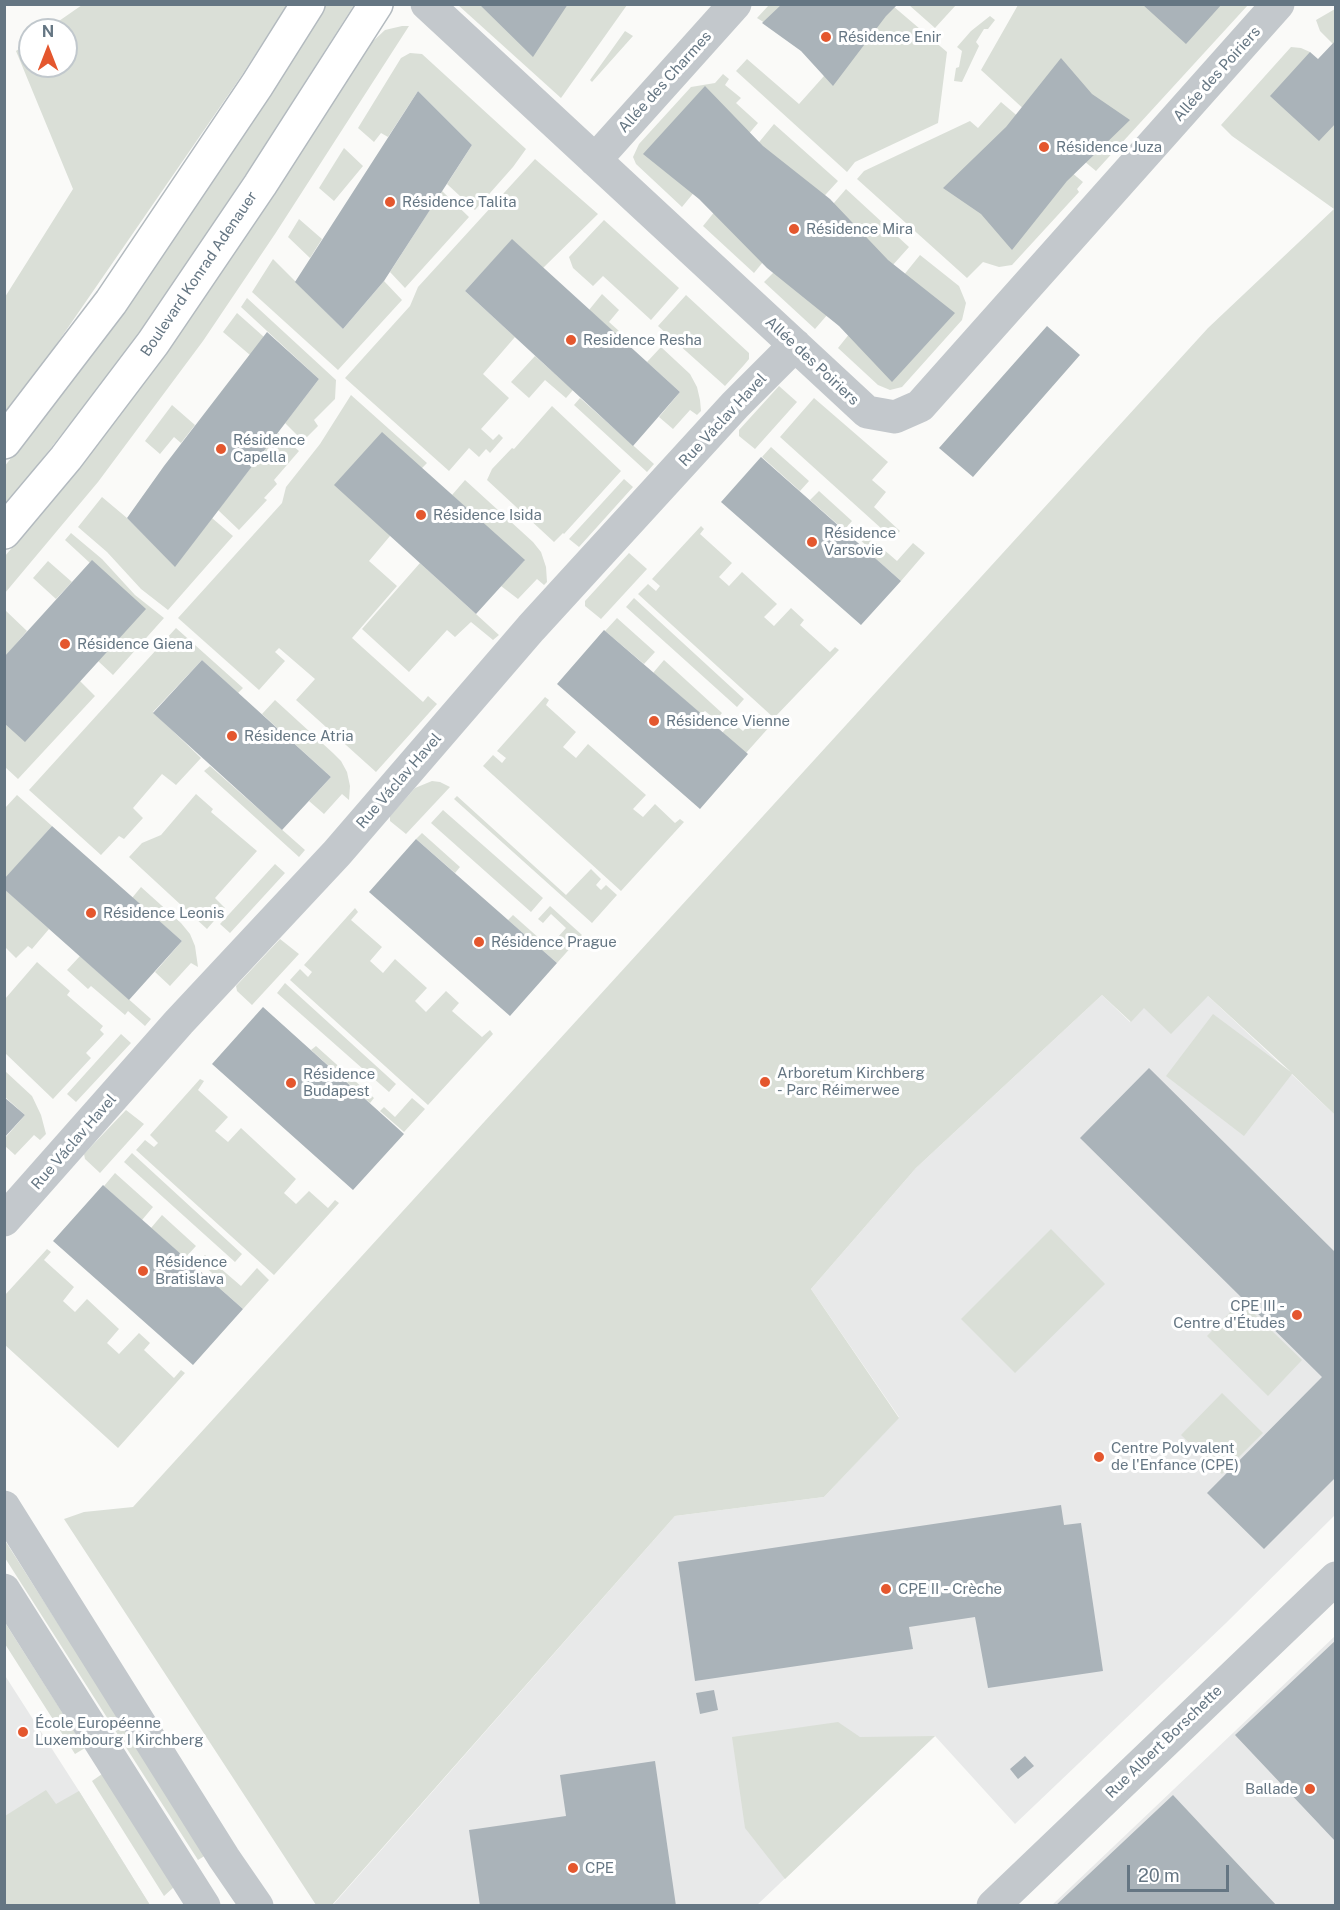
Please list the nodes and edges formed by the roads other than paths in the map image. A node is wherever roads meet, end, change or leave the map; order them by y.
1 (308, 4) edge
2 (376, 4) edge
3 (427, 4) edge
4 (735, 4) edge
5 (1278, 4) edge
6 (595, 160) junction
7 (795, 345) junction
8 (4, 442) edge
9 (4, 532) edge
10 (4, 1220) edge
11 (4, 1507) edge
12 (1335, 1578) edge
13 (4, 1590) edge
14 (204, 1905) edge
15 (257, 1905) edge
16 (993, 1905) edge

1 - 8 main road
2 - 9 main road, Boulevard Konrad Adenauer
3 - 6 street, Allée des Poiriers
4 - 6 street, Allée des Charmes
5 - 7 street, Allée des Poiriers
6 - 7 street, Allée des Poiriers
7 - 10 street, Rue Václav Havel
11 - 15 street
12 - 16 street, Rue Albert Borschette
13 - 14 street

